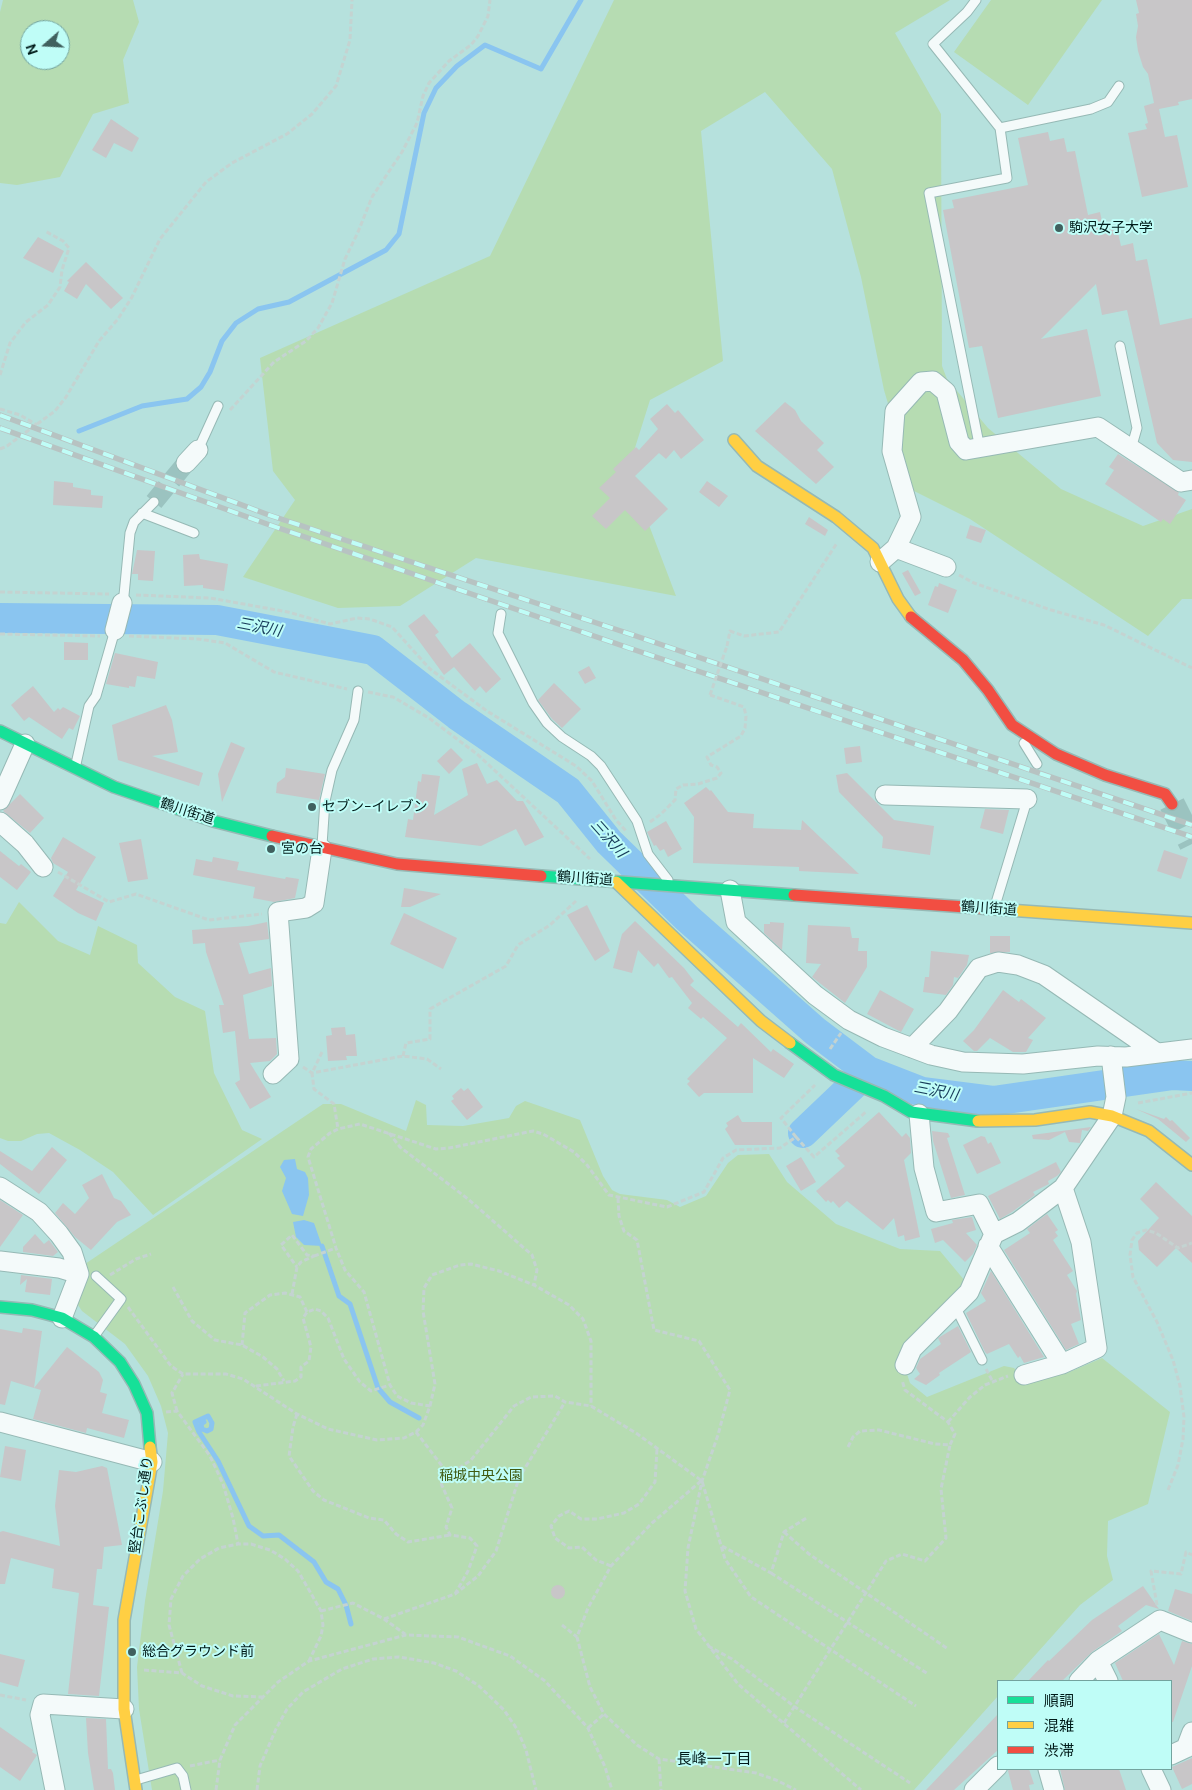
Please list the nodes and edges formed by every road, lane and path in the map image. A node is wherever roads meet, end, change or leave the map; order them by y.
1 (352, 0) edge
2 (490, 0) edge
3 (976, 0) edge
4 (1119, 86) dead end
5 (1000, 128) junction
6 (45, 232) dead end
7 (1120, 346) dead end
8 (0, 375) edge
9 (218, 406) dead end
10 (0, 409) edge
11 (228, 413) dead end
12 (37, 425) junction
13 (734, 440) dead end
14 (0, 448) edge
15 (980, 449) junction
16 (1131, 449) junction
17 (192, 456) tunnel mouth
18 (1192, 480) edge
19 (154, 502) tunnel mouth
20 (142, 513) junction
21 (847, 527) junction
22 (194, 533) dead end
23 (896, 548) junction
24 (880, 562) junction
25 (946, 567) joint
26 (0, 592) edge
27 (123, 599) junction
28 (501, 614) dead end
29 (115, 633) junction
30 (0, 634) edge
31 (1192, 668) edge
32 (358, 691) junction
33 (1012, 725) junction
34 (0, 732) edge
35 (25, 744) junction
36 (1037, 764) dead end
37 (74, 769) junction
38 (885, 795) dead end
39 (1028, 796) joint
40 (0, 800) edge
41 (1172, 804) tunnel mouth
42 (0, 822) edge
43 (640, 828) junction
44 (629, 834) dead end
45 (322, 849) junction
46 (591, 860) dead end
47 (43, 867) joint
48 (616, 882) junction
49 (673, 886) junction
50 (730, 890) junction
51 (577, 899) dead end
52 (995, 909) junction
53 (278, 912) junction
54 (1192, 923) edge
55 (912, 1048) junction
56 (1192, 1049) edge
57 (322, 1052) dead end
58 (1157, 1053) junction
59 (402, 1056) junction
60 (1111, 1061) junction
61 (441, 1069) dead end
62 (312, 1073) junction
63 (273, 1074) dead end
64 (831, 1074) junction
65 (1192, 1093) edge
66 (881, 1095) junction
67 (1114, 1106) junction
68 (919, 1114) junction
69 (338, 1129) junction
70 (389, 1133) junction
71 (796, 1137) junction
72 (1192, 1165) edge
73 (0, 1187) edge
74 (1063, 1188) junction
75 (618, 1198) junction
76 (991, 1240) junction
77 (1192, 1243) edge
78 (336, 1248) junction
79 (151, 1254) dead end
80 (314, 1256) junction
81 (0, 1261) edge
82 (297, 1267) junction
83 (87, 1275) junction
84 (103, 1283) junction
85 (534, 1285) junction
86 (173, 1287) dead end
87 (292, 1294) junction
88 (121, 1299) junction
89 (955, 1306) junction
90 (0, 1307) edge
91 (307, 1312) junction
92 (62, 1318) junction
93 (94, 1337) junction
94 (242, 1344) junction
95 (982, 1360) dead end
96 (1062, 1364) junction
97 (905, 1365) joint
98 (183, 1374) junction
99 (1024, 1375) joint
100 (284, 1381) junction
101 (390, 1385) junction
102 (256, 1386) junction
103 (565, 1402) junction
104 (430, 1406) junction
105 (591, 1406) junction
106 (177, 1411) junction
107 (158, 1413) dead end
108 (297, 1414) junction
109 (0, 1422) edge
110 (948, 1422) junction
111 (416, 1432) junction
112 (950, 1445) junction
113 (848, 1447) dead end
114 (657, 1449) junction
115 (152, 1462) junction
116 (449, 1475) junction
117 (702, 1481) junction
118 (1168, 1490) dead end
119 (808, 1518) dead end
120 (784, 1532) junction
121 (450, 1535) junction
122 (238, 1544) junction
123 (722, 1545) junction
124 (1192, 1555) edge
125 (611, 1566) junction
126 (771, 1573) junction
127 (866, 1592) junction
128 (455, 1594) junction
129 (321, 1611) junction
130 (384, 1619) junction
131 (1160, 1620) junction
132 (847, 1622) junction
133 (562, 1625) dead end
134 (1192, 1633) edge
135 (406, 1635) junction
136 (578, 1637) junction
137 (706, 1644) junction
138 (830, 1650) junction
139 (948, 1650) dead end
140 (309, 1661) junction
141 (1098, 1661) junction
142 (135, 1669) dead end
143 (182, 1673) junction
144 (928, 1674) dead end
145 (1080, 1680) edge
146 (1108, 1680) edge
147 (0, 1695) edge
148 (263, 1697) junction
149 (43, 1704) junction
150 (916, 1706) dead end
151 (796, 1707) junction
152 (124, 1709) junction
153 (604, 1714) junction
154 (784, 1722) junction
155 (588, 1728) junction
156 (1192, 1732) edge
157 (1172, 1755) edge
158 (660, 1758) junction
159 (220, 1760) junction
160 (997, 1767) edge
161 (177, 1768) junction
162 (1048, 1770) edge
163 (1151, 1770) edge
164 (910, 1783) dead end
165 (135, 1785) edge
166 (55, 1790) edge
167 (186, 1790) edge
168 (216, 1790) edge
169 (256, 1790) edge
170 (536, 1790) edge
171 (612, 1790) edge
172 (660, 1790) edge
173 (796, 1790) edge
174 (861, 1790) edge
175 (974, 1790) edge
176 (1054, 1790) edge
177 (1161, 1790) edge

1 - 12 path
2 - 11 path
3 - 5 lane
4 - 5 lane
5 - 15 lane
6 - 8 path
7 - 16 lane
9 - 17 lane
10 - 12 path
12 - 14 path
13 - 21 street
15 - 16 street
15 - 23 street
16 - 18 street
19 - 20 lane
20 - 22 lane
20 - 27 lane
21 - 24 street
21 - 43 path, bridge
23 - 24 street
23 - 25 street
24 - 33 street
25 - 31 path
26 - 27 path
27 - 29 street
27 - 44 path
28 - 43 lane
29 - 30 path
29 - 32 path
29 - 37 lane
32 - 45 lane
32 - 46 path
33 - 36 lane
33 - 41 street
34 - 35 street, 鶴川街道
35 - 37 street, 鶴川街道
35 - 40 street
37 - 45 street, 鶴川街道
38 - 39 street
39 - 52 lane
42 - 47 street
43 - 49 lane
45 - 48 street, 鶴川街道
45 - 53 street
47 - 53 path
48 - 49 street, 鶴川街道
48 - 64 street
49 - 50 street, 鶴川街道
50 - 52 street, 鶴川街道
50 - 55 street
51 - 59 path
52 - 54 street, 鶴川街道
53 - 63 street
55 - 58 street
55 - 60 street
56 - 58 street
57 - 62 path
58 - 60 street
59 - 61 path
59 - 62 path
60 - 67 street
62 - 69 path
64 - 66 street
64 - 71 path
65 - 67 path
66 - 68 street
66 - 71 path
67 - 68 street
67 - 72 street
67 - 74 street
68 - 76 street
69 - 70 path
69 - 78 path
70 - 75 path
70 - 85 path
71 - 75 path
73 - 83 street
74 - 76 street
74 - 96 street
75 - 117 path
76 - 89 street
76 - 96 street
77 - 118 path
78 - 80 path
78 - 101 path
79 - 84 path
80 - 82 path
80 - 82 path
81 - 83 street
82 - 87 path
83 - 84 lane
83 - 92 street
84 - 88 lane
85 - 104 path
85 - 105 path
86 - 94 path
87 - 91 path
87 - 94 path
88 - 93 lane
88 - 98 path
89 - 95 lane
89 - 97 street
90 - 92 street, 竪台こぶし通り
91 - 100 path
91 - 101 path
92 - 93 street, 竪台こぶし通り
93 - 115 street, 竪台こぶし通り
94 - 100 path
96 - 99 street
97 - 110 path
98 - 102 path
98 - 106 path
99 - 110 path
100 - 102 path
101 - 104 path
102 - 108 path
103 - 105 path
103 - 116 path
103 - 128 path
104 - 111 path
105 - 114 path
106 - 107 path
106 - 122 path
108 - 111 path
108 - 121 path
109 - 115 street
110 - 112 path
111 - 116 path
112 - 113 path
112 - 127 path
114 - 117 path
114 - 125 path
115 - 152 street, 竪台こぶし通り
116 - 121 path
117 - 123 path
117 - 125 path
117 - 137 path
119 - 120 path
120 - 126 path
120 - 127 path
121 - 128 path
122 - 129 path
122 - 143 path
123 - 126 path
123 - 138 path
124 - 131 path
125 - 136 path
126 - 132 path
127 - 132 path
127 - 139 path
128 - 130 path
129 - 130 path
129 - 140 path
130 - 135 path
131 - 134 street
131 - 141 street
132 - 138 path
132 - 144 path
133 - 136 path
135 - 140 path
135 - 155 path
136 - 153 path
137 - 151 path
137 - 154 path
138 - 150 path
138 - 151 path
140 - 148 path
141 - 145 street
141 - 146 street
142 - 143 path
143 - 148 path
147 - 149 path
148 - 159 path
149 - 152 street
149 - 166 street
151 - 154 path
151 - 164 path
152 - 165 street, 竪台こぶし通り
153 - 155 path
153 - 158 path
154 - 174 path
155 - 171 path
156 - 157 street
158 - 172 path
158 - 173 path
159 - 161 path
159 - 168 path
160 - 175 street
161 - 165 lane
161 - 167 lane
162 - 176 street
163 - 177 street
169 - 170 path

